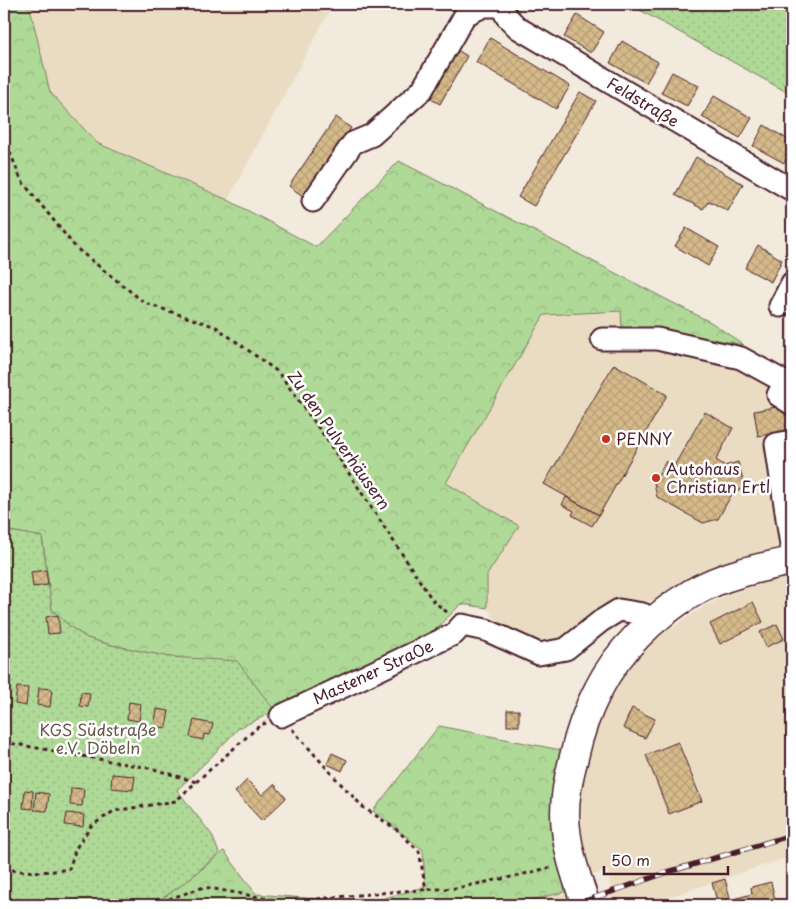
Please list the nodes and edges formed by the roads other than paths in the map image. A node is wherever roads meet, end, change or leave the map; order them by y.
1 (501, 5) edge
2 (792, 190) edge
3 (313, 201) dead end
4 (792, 283) edge
5 (780, 306) dead end
6 (602, 339) dead end
7 (789, 384) edge
8 (792, 404) edge
9 (792, 441) edge
10 (791, 539) edge
11 (792, 561) edge
12 (654, 621) junction
13 (281, 716) road end
14 (586, 905) edge

1 - 2 street, Feldstraße
1 - 3 street
4 - 5 street
6 - 7 street
7 - 8 street
9 - 10 street
11 - 12 main road
12 - 13 street, Mastener Stra0e
12 - 14 main road

